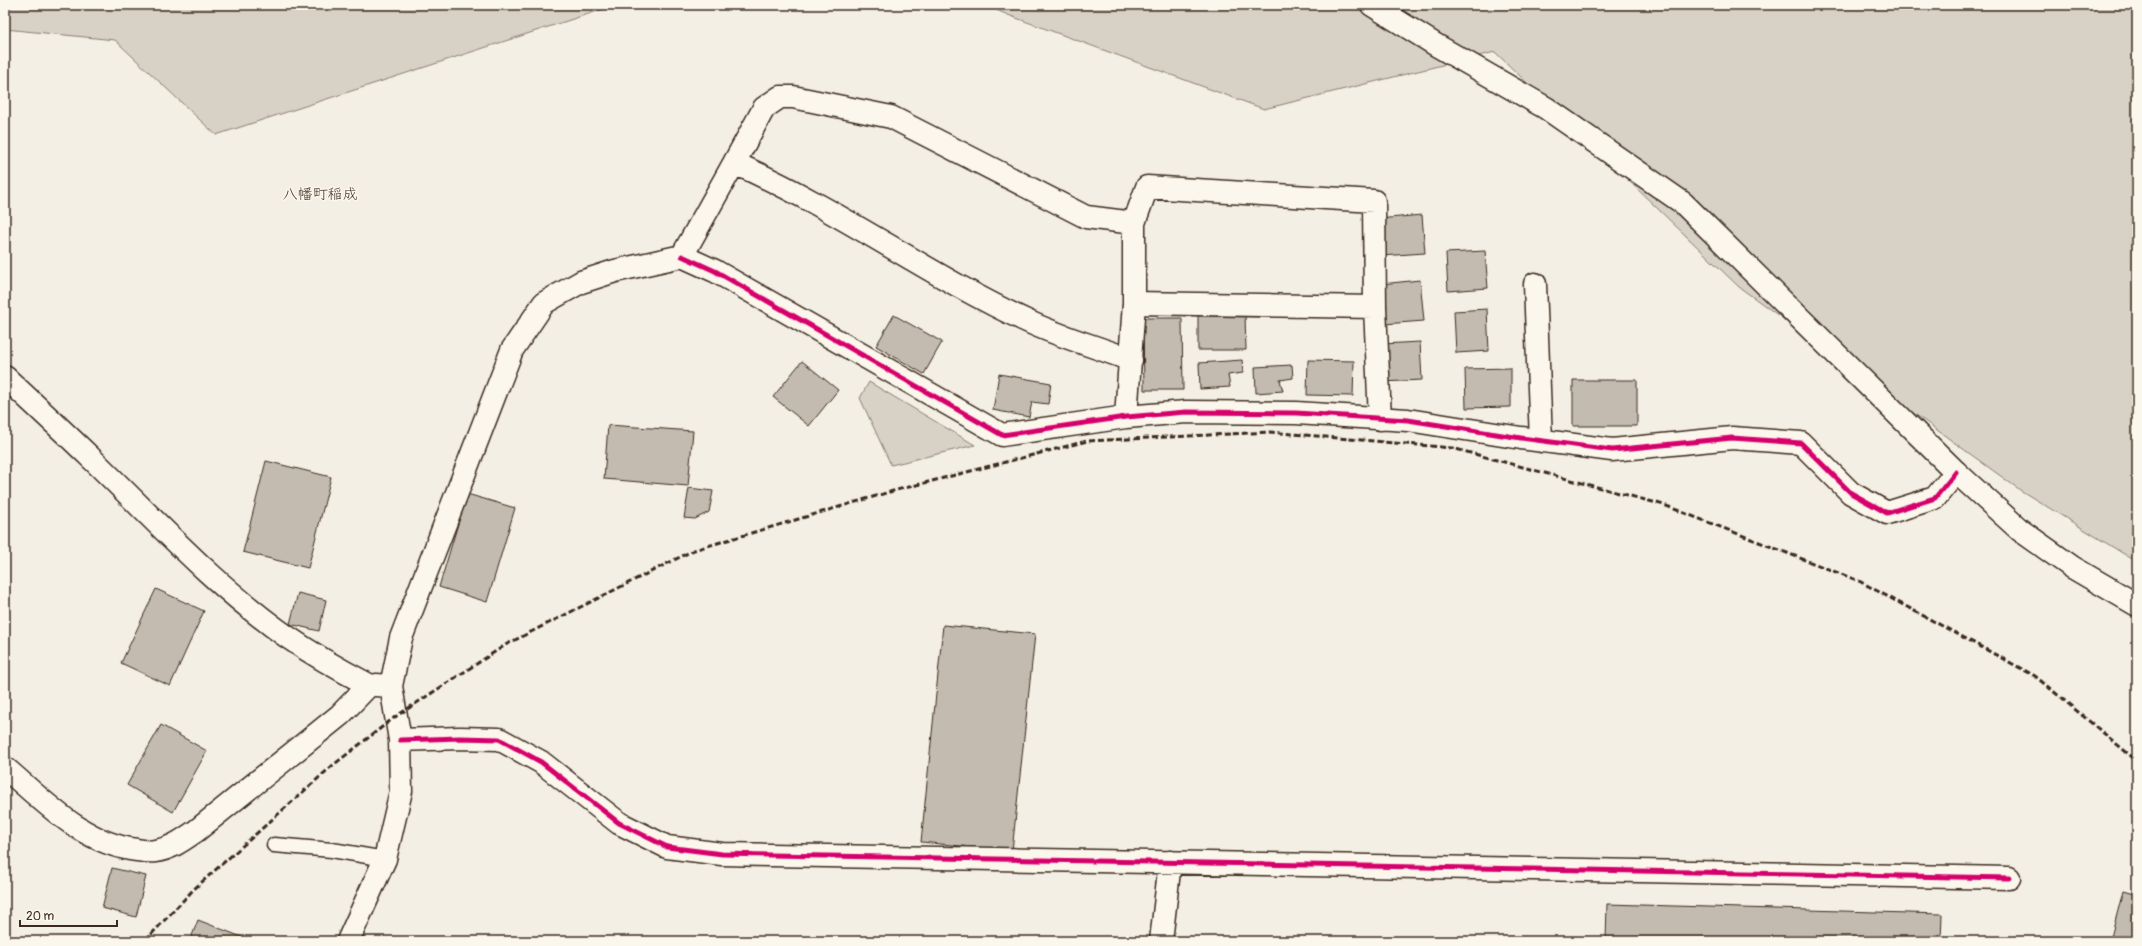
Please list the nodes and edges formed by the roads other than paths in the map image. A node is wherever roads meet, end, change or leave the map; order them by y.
1 (1372, 5) edge
2 (734, 163) junction
3 (1134, 223) junction
4 (682, 256) junction
5 (1535, 284) dead end
6 (1134, 303) junction
7 (1375, 307) junction
8 (1131, 360) junction
9 (5, 377) edge
10 (1126, 417) junction
11 (1380, 419) junction
12 (1541, 441) junction
13 (1956, 472) junction
14 (2137, 605) edge
15 (369, 685) junction
16 (391, 686) junction
17 (400, 740) junction
18 (5, 768) edge
19 (274, 845) dead end
20 (385, 859) junction
21 (1170, 862) junction
22 (2008, 878) dead end
23 (348, 941) edge
24 (1161, 941) edge

1 - 13 street
2 - 3 street
2 - 4 street
2 - 8 street
3 - 6 street
3 - 7 street
4 - 10 street
4 - 16 street
5 - 12 street
6 - 7 street
6 - 8 street
7 - 11 street
8 - 10 street
9 - 15 street
10 - 11 street
11 - 12 street
12 - 13 street
13 - 14 street
15 - 16 street
15 - 18 street
16 - 17 street
17 - 20 street
17 - 21 street
19 - 20 lane
20 - 23 street
21 - 22 street
21 - 24 street

